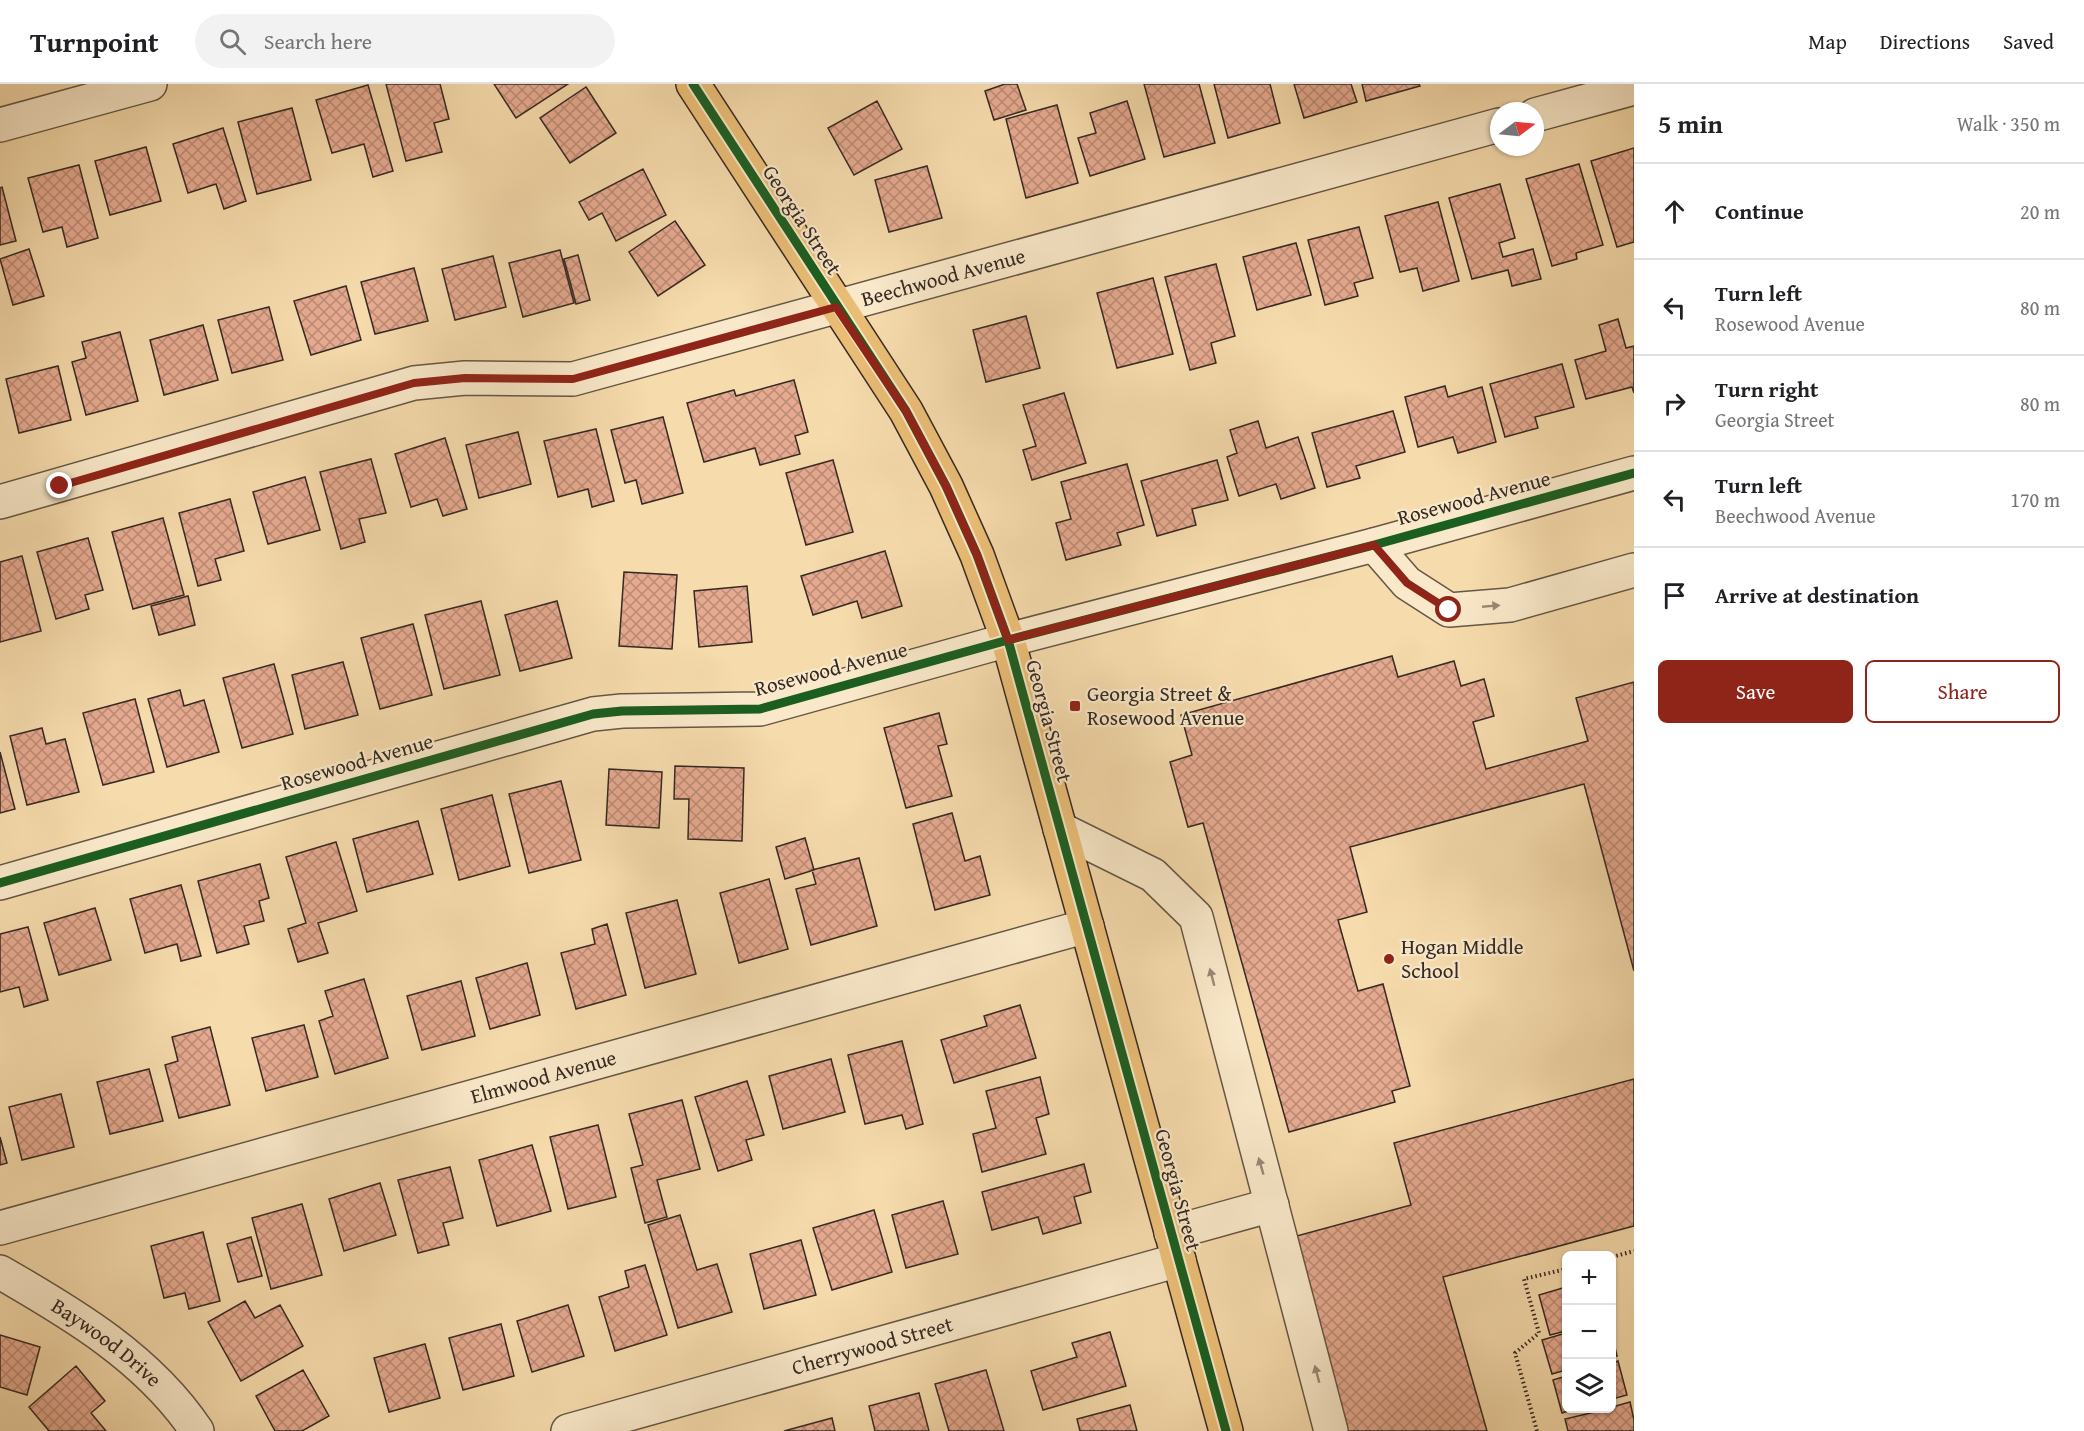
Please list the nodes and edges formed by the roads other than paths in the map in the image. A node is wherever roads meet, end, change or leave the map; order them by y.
1 (150, 84) edge
2 (693, 84) edge
3 (1634, 88) edge
4 (1544, 113) edge
5 (0, 125) edge
6 (1490, 127) edge
7 (836, 307) junction
8 (1634, 473) edge
9 (0, 502) edge
10 (1374, 545) junction
11 (1634, 570) edge
12 (1008, 640) junction
13 (1060, 829) junction
14 (0, 883) edge
15 (1087, 926) junction
16 (1272, 1205) junction
17 (0, 1228) edge
18 (1175, 1246) junction
19 (0, 1272) edge
20 (197, 1431) edge
21 (568, 1431) edge
22 (1226, 1431) edge
23 (1332, 1431) edge

1 - 5 street
2 - 7 main road, Georgia Street
3 - 4 street
6 - 7 street, Beechwood Avenue
7 - 9 street, Beechwood Avenue
7 - 12 main road, Georgia Street
8 - 10 street, Rosewood Avenue
10 -> 11 street
10 - 12 street, Rosewood Avenue
12 - 13 main road, Georgia Street
12 - 14 street, Rosewood Avenue
13 - 15 main road, Georgia Street
16 -> 13 street
15 - 17 street, Elmwood Avenue
15 - 18 main road, Georgia Street
16 - 18 street, Cherrywood Street
23 -> 16 street
18 - 21 street, Cherrywood Street
18 - 22 main road, Georgia Street
19 - 20 street, Baywood Drive

